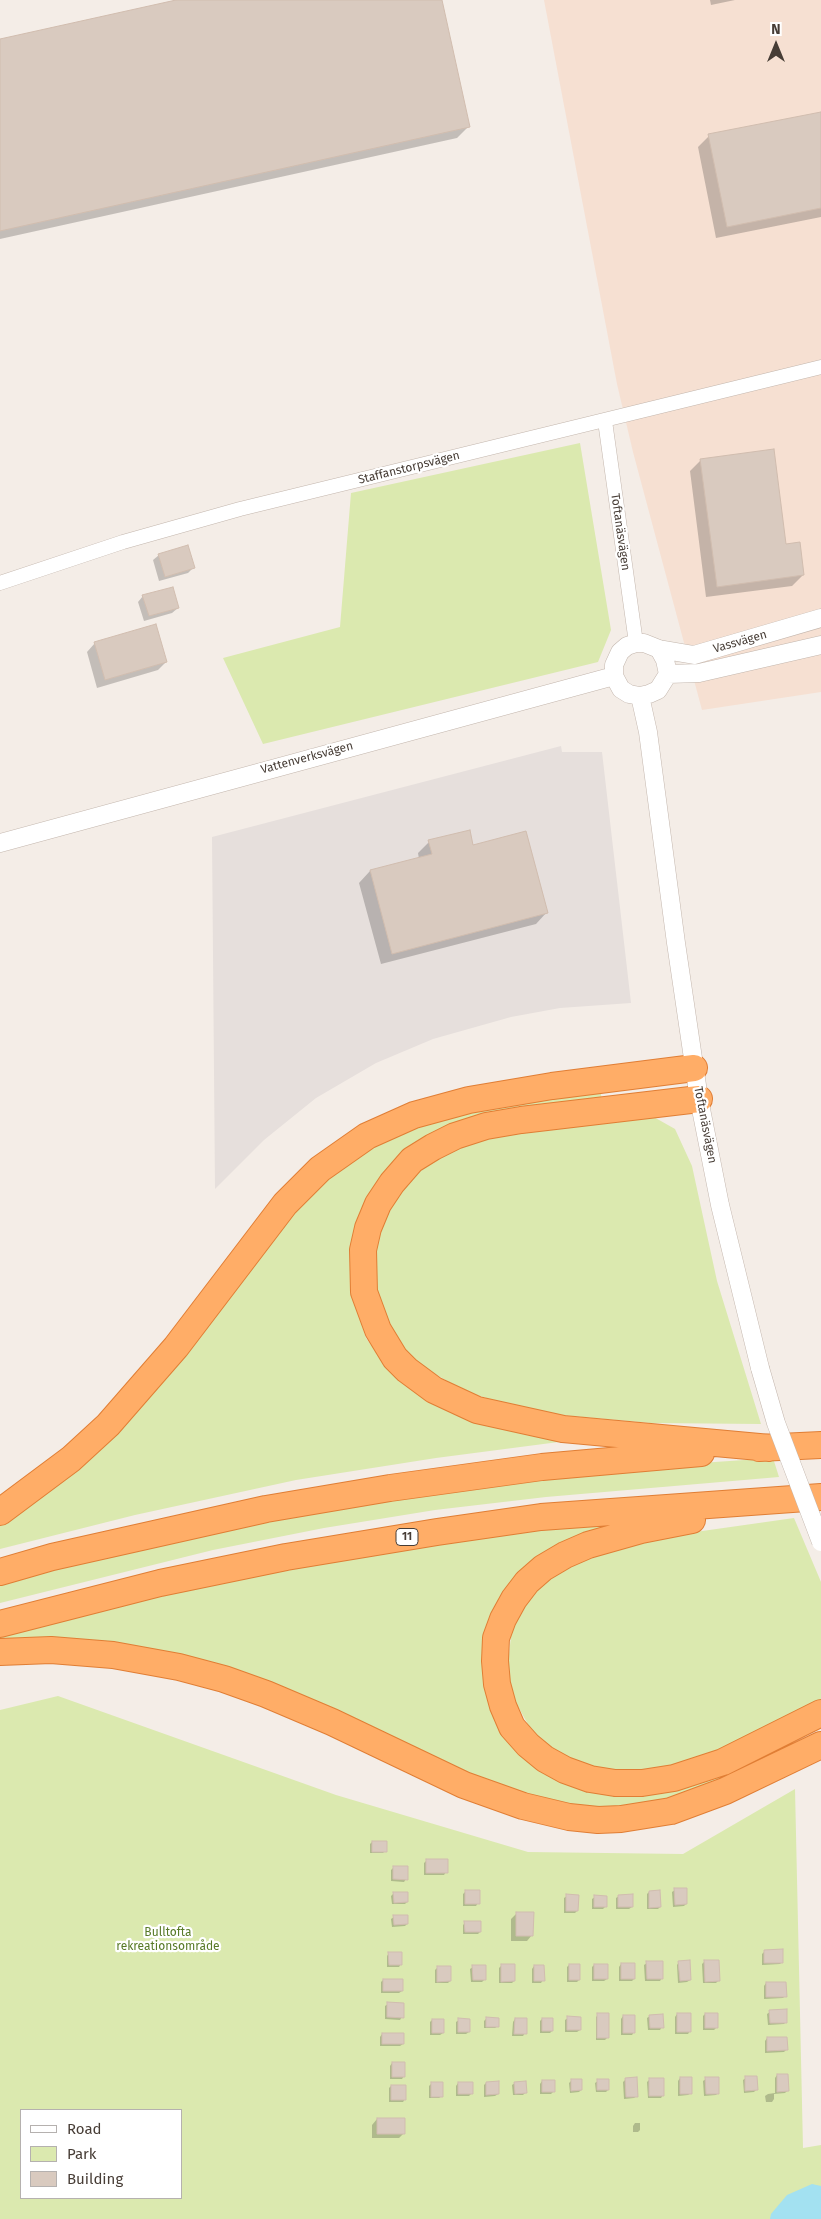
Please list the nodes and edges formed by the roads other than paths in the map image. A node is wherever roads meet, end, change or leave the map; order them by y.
1 (821, 367) edge
2 (604, 421) junction
3 (0, 583) edge
4 (821, 618) edge
5 (636, 643) junction
6 (821, 645) edge
7 (659, 649) junction
8 (668, 674) junction
9 (614, 676) junction
10 (640, 696) junction
11 (0, 843) edge
12 (694, 1068) junction
13 (699, 1098) junction
14 (821, 1445) edge
15 (770, 1448) junction
16 (821, 1497) edge
17 (821, 1506) edge
18 (0, 1512) edge
19 (821, 1542) edge
20 (0, 1572) edge
21 (0, 1624) edge
22 (0, 1652) edge
23 (821, 1713) edge
24 (821, 1745) edge

1 - 2 street, Staffanstorpsvägen
2 - 3 street, Staffanstorpsvägen
2 - 5 street, Toftanäsvägen
4 - 7 street, Vassvägen
5 - 7 street
5 - 9 street
6 - 8 street, Vassvägen
7 - 8 street
8 - 10 street
9 - 10 street
9 - 11 street, Vattenverksvägen
10 - 12 street, Toftanäsvägen
12 - 13 street, Toftanäsvägen
12 - 18 highway
13 - 15 highway
13 - 19 street, Toftanäsvägen, bridge
14 - 15 highway
15 - 20 highway
16 - 21 highway, 11
17 - 23 highway
22 - 24 highway

